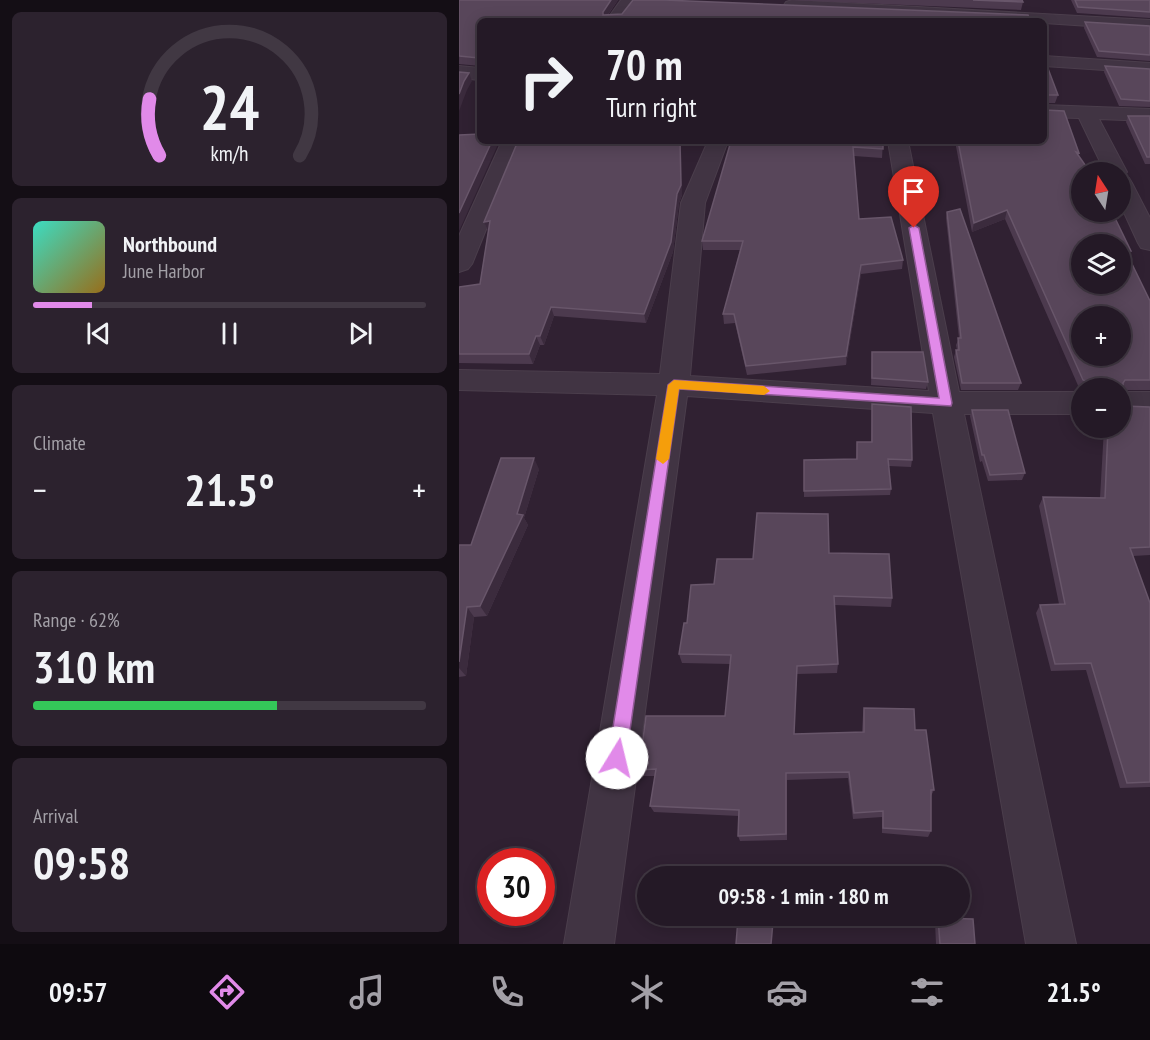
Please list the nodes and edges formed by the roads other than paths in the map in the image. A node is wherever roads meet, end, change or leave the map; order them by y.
1 (629, 0) edge
2 (771, 4) edge
3 (912, 10) edge
4 (616, 18) edge
5 (1039, 18) edge
6 (1047, 19) edge
7 (1150, 25) edge
8 (1047, 61) edge
9 (1150, 68) edge
10 (459, 72) edge
11 (477, 74) edge
12 (1047, 111) edge
13 (1086, 113) junction
14 (1150, 116) edge
15 (511, 144) edge
16 (717, 144) edge
17 (899, 144) edge
18 (1111, 162) edge
19 (1131, 204) edge
20 (1150, 243) edge
21 (459, 264) edge
22 (459, 380) edge
23 (674, 385) junction
24 (946, 403) junction
25 (1071, 403) edge
26 (1131, 403) edge
27 (1150, 403) edge
28 (589, 944) edge
29 (1051, 944) edge

1 - 4 street
2 - 3 street
3 - 5 street
6 - 7 street
8 - 9 street
10 - 11 street
12 - 13 street
13 - 14 street
13 - 18 street
15 - 21 street
16 - 23 street
17 - 24 street
19 - 20 street
22 - 23 street
23 - 24 street
23 - 28 street
24 - 25 street
24 - 29 street
26 - 27 street

